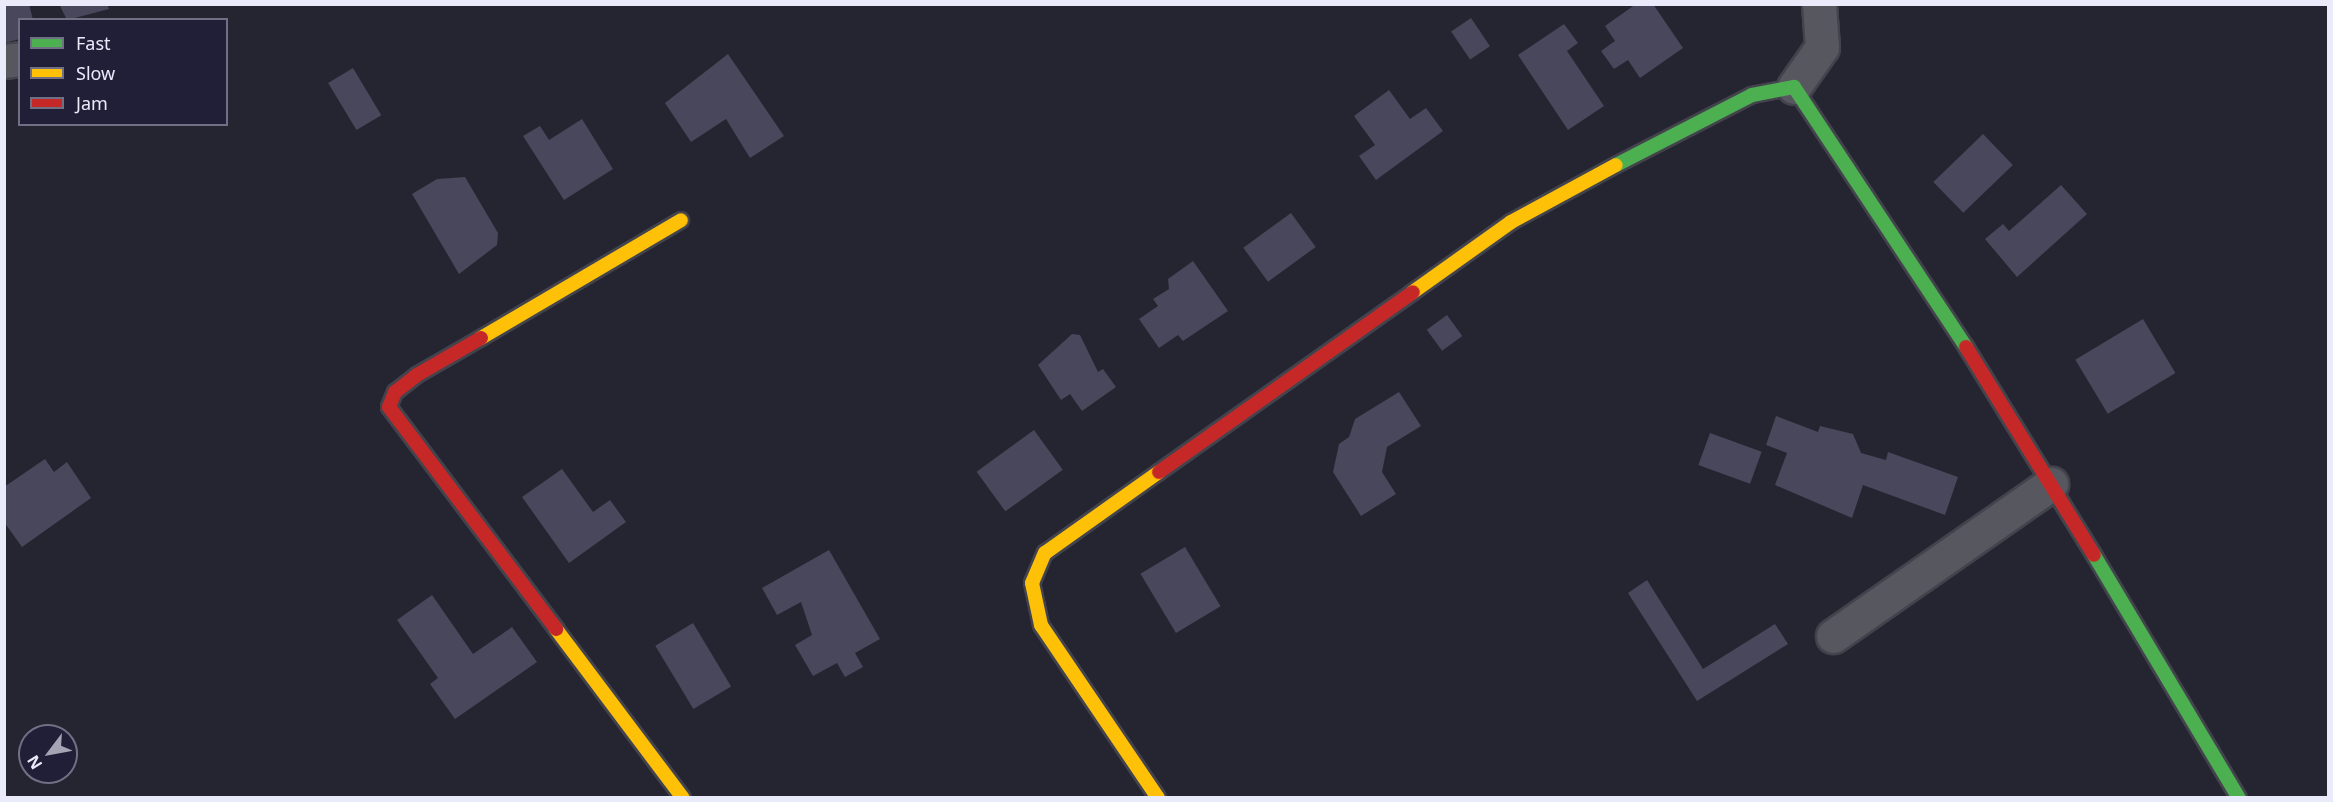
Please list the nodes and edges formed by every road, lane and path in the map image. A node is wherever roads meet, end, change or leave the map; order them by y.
1 (1819, 4) edge
2 (1794, 87) junction
3 (681, 220) dead end
4 (2051, 484) junction
5 (1833, 636) dead end
6 (672, 794) edge
7 (1158, 798) edge
8 (2239, 798) edge

1 - 2 street
2 - 4 street
2 - 7 street
3 - 6 street
4 - 5 street
4 - 8 street

